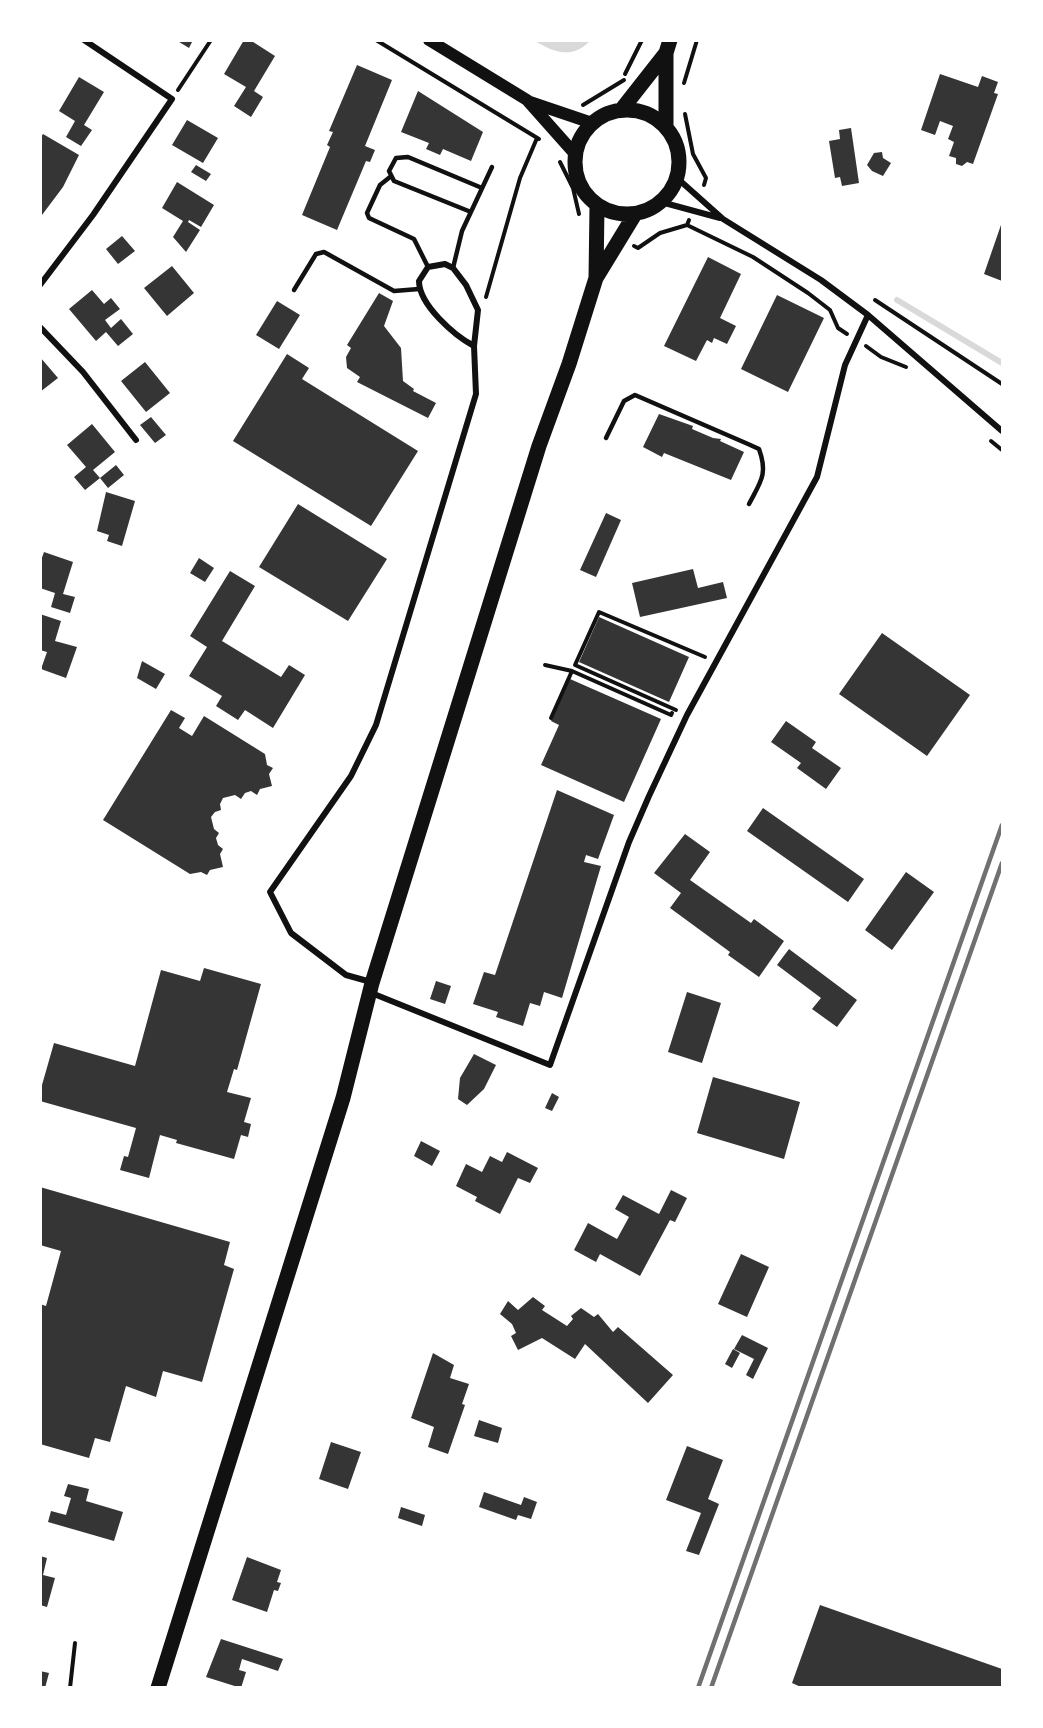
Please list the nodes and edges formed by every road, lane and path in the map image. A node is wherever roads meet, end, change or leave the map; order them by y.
1 (84, 40) edge
2 (211, 40) edge
3 (376, 40) edge
4 (429, 40) edge
5 (642, 40) edge
6 (697, 40) edge
7 (668, 47) edge
8 (622, 79) dead end
9 (681, 91) dead end
10 (172, 99) junction
11 (527, 100) junction
12 (622, 109) junction
13 (684, 110) dead end
14 (592, 123) junction
15 (666, 126) junction
16 (537, 138) junction
17 (545, 143) dead end
18 (575, 154) junction
19 (556, 155) dead end
20 (492, 167) dead end
21 (390, 177) junction
22 (678, 178) junction
23 (482, 188) junction
24 (699, 197) junction
25 (661, 202) junction
26 (597, 206) junction
27 (693, 211) junction
28 (471, 212) junction
29 (635, 214) junction
30 (723, 219) junction
31 (597, 234) junction
32 (618, 242) junction
33 (428, 267) junction
34 (453, 268) junction
35 (596, 278) junction
36 (40, 285) edge
37 (419, 289) junction
38 (294, 290) dead end
39 (875, 300) dead end
40 (478, 310) junction
41 (868, 315) junction
42 (40, 327) edge
43 (474, 346) junction
44 (1002, 384) edge
45 (1002, 431) edge
46 (606, 438) dead end
47 (136, 440) dead end
48 (749, 504) dead end
49 (716, 662) junction
50 (545, 664) dead end
51 (572, 671) junction
52 (674, 709) junction
53 (687, 715) junction
54 (551, 718) dead end
55 (370, 987) junction
56 (75, 1643) dead end
57 (70, 1688) edge
58 (158, 1688) edge

1 - 10 street
2 - 10 path
3 - 16 path
4 - 11 main road
5 - 8 path
6 - 9 path
7 - 12 main road
7 - 15 main road
10 - 36 street
11 - 14 main road
11 - 18 main road
12 - 14 main road
12 - 15 main road
13 - 24 path
14 - 18 main road
15 - 22 main road
16 - 17 path
16 - 40 path
18 - 26 main road
19 - 31 path
20 - 23 lane
21 - 23 lane
21 - 28 lane
21 - 33 lane
22 - 24 street
22 - 25 main road
23 - 28 lane
24 - 30 street
25 - 27 street
25 - 29 main road
26 - 29 main road
26 - 31 main road
27 - 30 street
27 - 32 path
28 - 34 lane
29 - 32 main road
30 - 41 street
31 - 35 main road
32 - 35 main road
33 - 34 street
33 - 37 street
34 - 40 street
35 - 55 main road
37 - 38 lane
37 - 43 street
39 - 44 path
40 - 43 street
41 - 45 street
41 - 49 street
42 - 47 street
43 - 55 street
46 - 48 lane
49 - 52 path
49 - 53 street
50 - 51 path
51 - 52 path
51 - 54 path
52 - 53 path
53 - 55 street
55 - 58 main road
56 - 57 path

